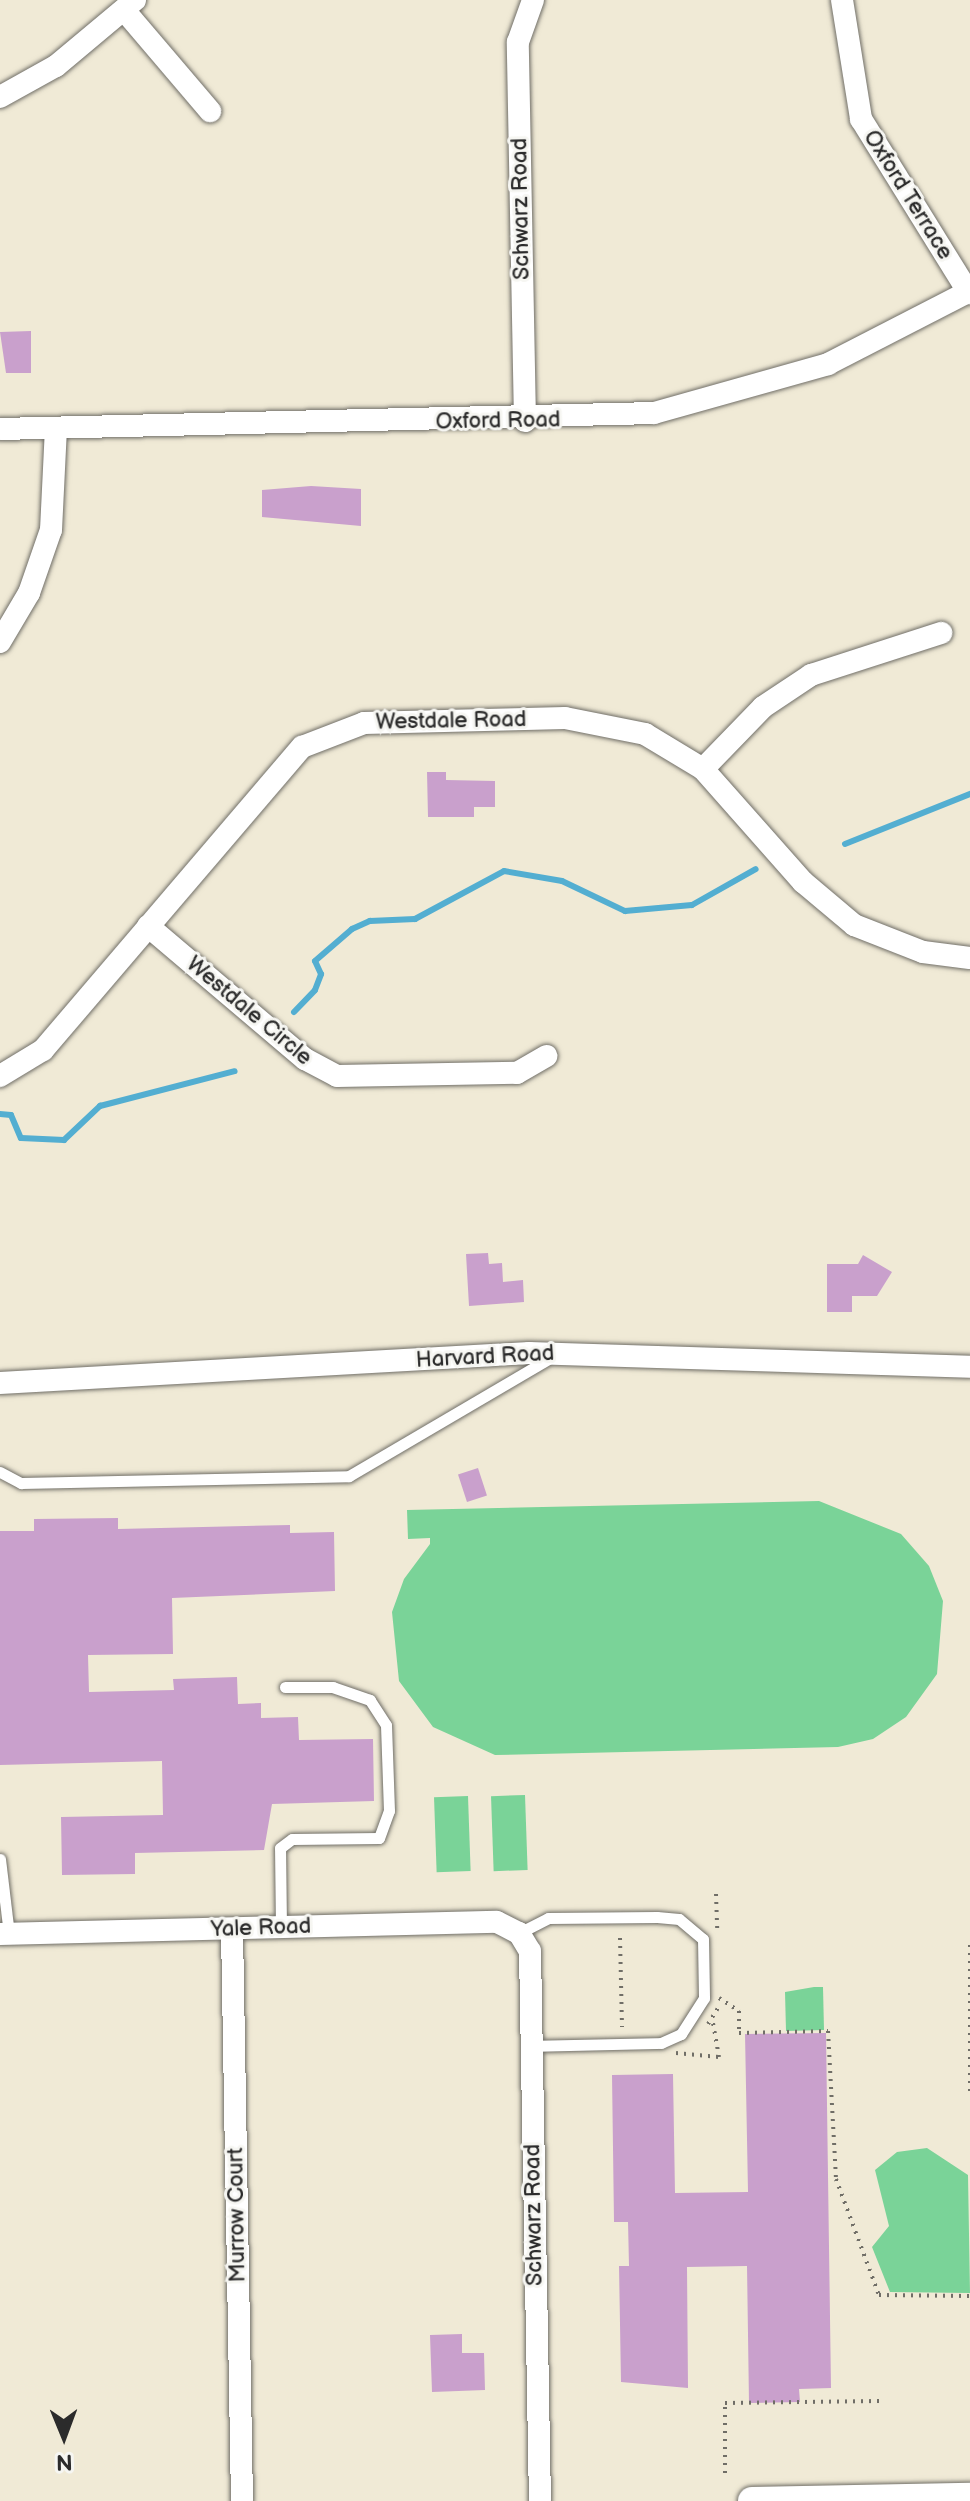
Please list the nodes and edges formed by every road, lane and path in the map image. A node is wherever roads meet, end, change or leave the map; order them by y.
1 (533, 0) edge
2 (842, 0) edge
3 (130, 5) edge
4 (0, 97) edge
5 (210, 111) dead end
6 (969, 292) edge
7 (525, 421) junction
8 (56, 428) junction
9 (0, 429) edge
10 (941, 633) dead end
11 (0, 642) edge
12 (703, 769) junction
13 (148, 926) junction
14 (970, 958) edge
15 (547, 1056) dead end
16 (0, 1076) edge
17 (560, 1353) junction
18 (970, 1367) edge
19 (0, 1383) edge
20 (0, 1472) edge
21 (285, 1687) dead end
22 (0, 1859) edge
23 (716, 1894) dead end
24 (281, 1927) junction
25 (232, 1929) junction
26 (519, 1933) junction
27 (4, 1934) edge
28 (620, 1938) dead end
29 (717, 1939) dead end
30 (970, 1945) edge
31 (719, 1983) dead end
32 (719, 1998) junction
33 (712, 2019) junction
34 (622, 2034) dead end
35 (697, 2035) dead end
36 (690, 2044) dead end
37 (532, 2046) junction
38 (676, 2053) junction
39 (664, 2057) dead end
40 (970, 2091) edge
41 (970, 2296) edge
42 (880, 2401) dead end
43 (725, 2473) dead end
44 (970, 2497) edge
45 (242, 2501) edge
46 (540, 2501) edge
47 (752, 2501) edge

1 - 7 street, Schwarz Road
2 - 6 street, Oxford Terrace
3 - 4 street
3 - 5 street
6 - 7 street, Oxford Road
7 - 8 street, Oxford Road
8 - 9 street, Oxford Road
8 - 11 street
10 - 12 street
12 - 13 street, Westdale Road
12 - 14 street, Westdale Road
13 - 15 street, Westdale Circle
13 - 16 street, Westdale Road
17 - 18 street, Harvard Road
17 - 19 street, Harvard Road
17 - 20 lane
21 - 24 lane
22 - 27 lane
23 - 29 path
24 - 25 street, Yale Road
24 - 26 street, Yale Road
25 - 27 street, Yale Road
25 - 45 street, Murrow Court
26 - 37 street, Schwarz Road
26 - 37 lane
28 - 34 path
30 - 40 path
31 - 32 path
32 - 33 path
32 - 41 path
33 - 35 path
33 - 38 path
36 - 38 path
37 - 46 street, Schwarz Road
38 - 39 path
42 - 43 path
44 - 47 street

